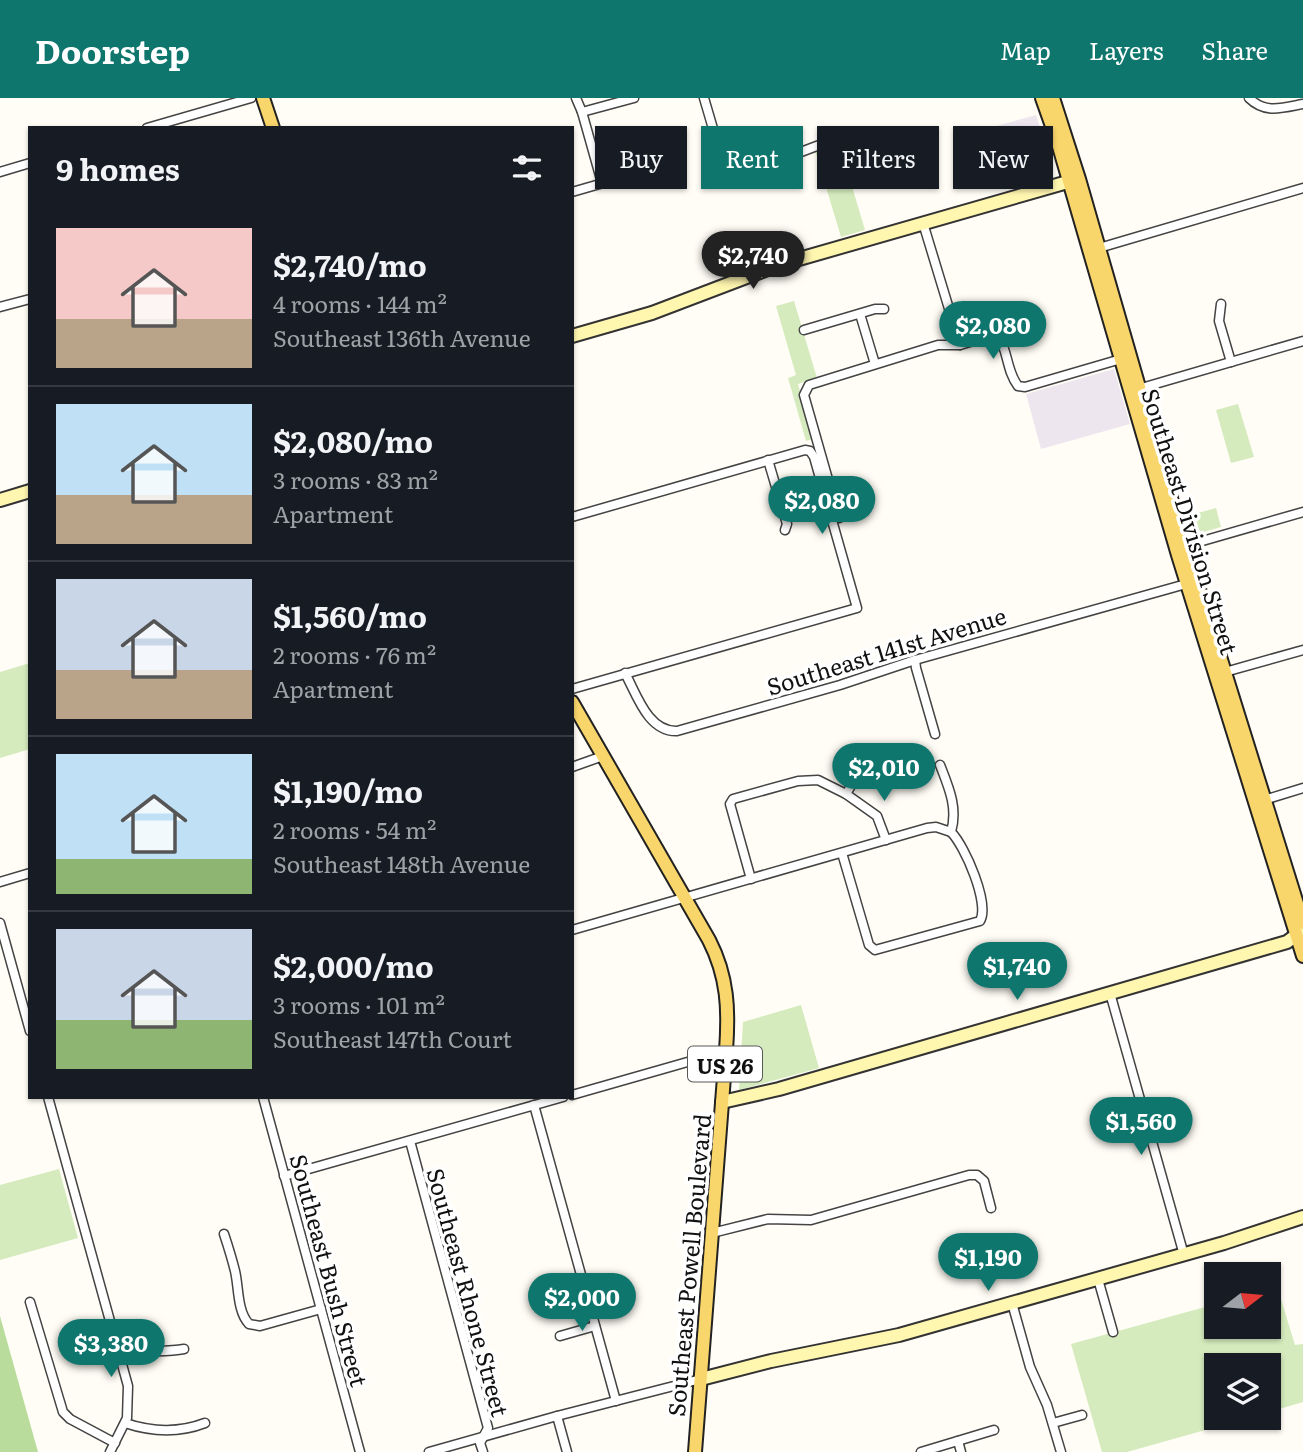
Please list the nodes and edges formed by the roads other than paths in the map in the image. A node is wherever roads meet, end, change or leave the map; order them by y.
1 (251, 98) edge
2 (263, 98) edge
3 (576, 98) edge
4 (634, 98) edge
5 (704, 98) edge
6 (1042, 98) edge
7 (1053, 98) edge
8 (1249, 98) edge
9 (1303, 104) edge
10 (582, 112) junction
11 (154, 126) edge
12 (272, 126) edge
13 (817, 146) edge
14 (595, 158) edge
15 (28, 164) edge
16 (0, 172) edge
17 (1074, 180) junction
18 (595, 185) edge
19 (1303, 188) edge
20 (574, 191) edge
21 (923, 223) junction
22 (1099, 248) junction
23 (28, 300) edge
24 (1221, 304) dead end
25 (0, 307) edge
26 (884, 309) dead end
27 (860, 314) junction
28 (804, 330) dead end
29 (574, 335) edge
30 (1303, 341) edge
31 (961, 345) junction
32 (1121, 359) junction
33 (1231, 362) junction
34 (875, 364) junction
35 (1134, 390) junction
36 (768, 460) junction
37 (28, 492) edge
38 (0, 500) edge
39 (1303, 512) edge
40 (574, 516) edge
41 (1166, 517) junction
42 (839, 518) dead end
43 (785, 530) dead end
44 (1185, 546) junction
45 (1192, 583) junction
46 (1303, 650) edge
47 (915, 660) junction
48 (1226, 672) junction
49 (625, 673) junction
50 (574, 688) edge
51 (574, 705) edge
52 (935, 734) dead end
53 (603, 756) junction
54 (859, 760) dead end
55 (574, 765) edge
56 (940, 765) dead end
57 (1245, 771) junction
58 (1303, 788) edge
59 (846, 794) junction
60 (1264, 800) junction
61 (951, 832) junction
62 (886, 840) junction
63 (842, 852) junction
64 (28, 874) edge
65 (751, 879) junction
66 (0, 882) edge
67 (685, 898) junction
68 (0, 923) edge
69 (574, 929) edge
70 (1301, 929) edge
71 (3, 946) edge
72 (1303, 956) edge
73 (1110, 993) junction
74 (28, 1025) edge
75 (726, 1051) junction
76 (574, 1093) edge
77 (49, 1099) edge
78 (263, 1099) edge
79 (556, 1099) edge
80 (722, 1102) junction
81 (534, 1105) junction
82 (410, 1141) junction
83 (284, 1177) junction
84 (991, 1208) dead end
85 (1303, 1217) edge
86 (712, 1233) junction
87 (224, 1234) dead end
88 (1184, 1255) junction
89 (1097, 1279) junction
90 (30, 1302) dead end
91 (1012, 1304) junction
92 (321, 1309) junction
93 (595, 1326) junction
94 (1113, 1332) dead end
95 (560, 1336) dead end
96 (184, 1349) dead end
97 (120, 1356) junction
98 (701, 1379) junction
99 (616, 1401) junction
100 (1082, 1415) dead end
101 (557, 1416) junction
102 (125, 1423) junction
103 (205, 1423) dead end
104 (1053, 1423) junction
105 (994, 1430) dead end
106 (483, 1437) junction
107 (958, 1441) junction
108 (115, 1443) junction
109 (110, 1452) edge
110 (360, 1452) edge
111 (429, 1452) edge
112 (483, 1452) edge
113 (568, 1452) edge
114 (695, 1452) edge
115 (921, 1452) edge
116 (961, 1452) edge
117 (1061, 1452) edge

1 - 11 street
2 - 12 main road
3 - 10 street
4 - 10 street
5 - 13 street
6 - 17 main road, Southeast Division Street
7 - 17 main road, Southeast Division Street
8 - 9 street
10 - 14 street
15 - 16 street
17 - 21 street
17 - 22 main road, Southeast Division Street
17 - 32 main road, Southeast Division Street
18 - 20 street
19 - 22 street
21 - 29 street
21 - 31 street
22 - 35 main road, Southeast Division Street
23 - 25 street
24 - 33 street
26 - 27 street
27 - 28 street
27 - 34 street
30 - 33 street
31 - 32 street
31 - 34 street
32 - 35 main road, Southeast Division Street
33 - 35 street
34 - 42 street
35 - 41 main road, Southeast Division Street
35 - 44 main road, Southeast Division Street
36 - 40 street
36 - 43 street
36 - 49 street
37 - 38 street
39 - 44 street
41 - 44 main road
41 - 45 main road, Southeast Division Street
44 - 45 main road, Southeast Division Street
45 - 47 street, Southeast 141st Avenue
45 - 48 main road, Southeast Division Street
45 - 57 main road, Southeast Division Street
46 - 48 street
47 - 49 street, Southeast 141st Avenue
47 - 52 street
48 - 60 main road, Southeast Division Street
49 - 50 street
51 - 53 main road, Southeast Powell Boulevard / US 26
53 - 55 street
53 - 67 main road, Southeast Powell Boulevard / US 26
54 - 59 street
56 - 61 street
57 - 60 main road
57 - 70 main road, Southeast Division Street
58 - 60 street
59 - 62 street
59 - 65 street
60 - 70 main road, Southeast Division Street
61 - 62 street
61 - 63 street
62 - 63 street
63 - 65 street
64 - 66 street
65 - 67 street
67 - 69 street
67 - 75 main road, Southeast Powell Boulevard / US 26
68 - 71 street
70 - 72 main road, Southeast Division Street
70 - 73 street
71 - 74 street
73 - 80 street
73 - 88 street
75 - 76 street
75 - 80 main road, Southeast Powell Boulevard / US 26
77 - 97 street
78 - 83 street, Southeast Bush Street
79 - 81 street
80 - 86 main road, Southeast Powell Boulevard / US 26
81 - 82 street
81 - 93 street
82 - 83 street
82 - 106 street, Southeast Rhone Street
83 - 92 street, Southeast Bush Street
84 - 86 street
85 - 88 street
86 - 98 main road, Southeast Powell Boulevard / US 26
87 - 92 street
88 - 89 street
89 - 91 street
89 - 94 street
90 - 108 street
91 - 98 street
91 - 104 street
92 - 110 street, Southeast Bush Street
93 - 95 street
93 - 99 street
96 - 97 street
97 - 102 street
98 - 99 street
98 - 114 main road, Southeast Powell Boulevard / US 26
99 - 101 street
100 - 104 street
101 - 106 street
101 - 113 street
102 - 103 street
102 - 108 street
104 - 117 street
105 - 107 street
106 - 111 street
106 - 112 street, Southeast Rhone Street
107 - 115 street
107 - 116 street
108 - 109 street

